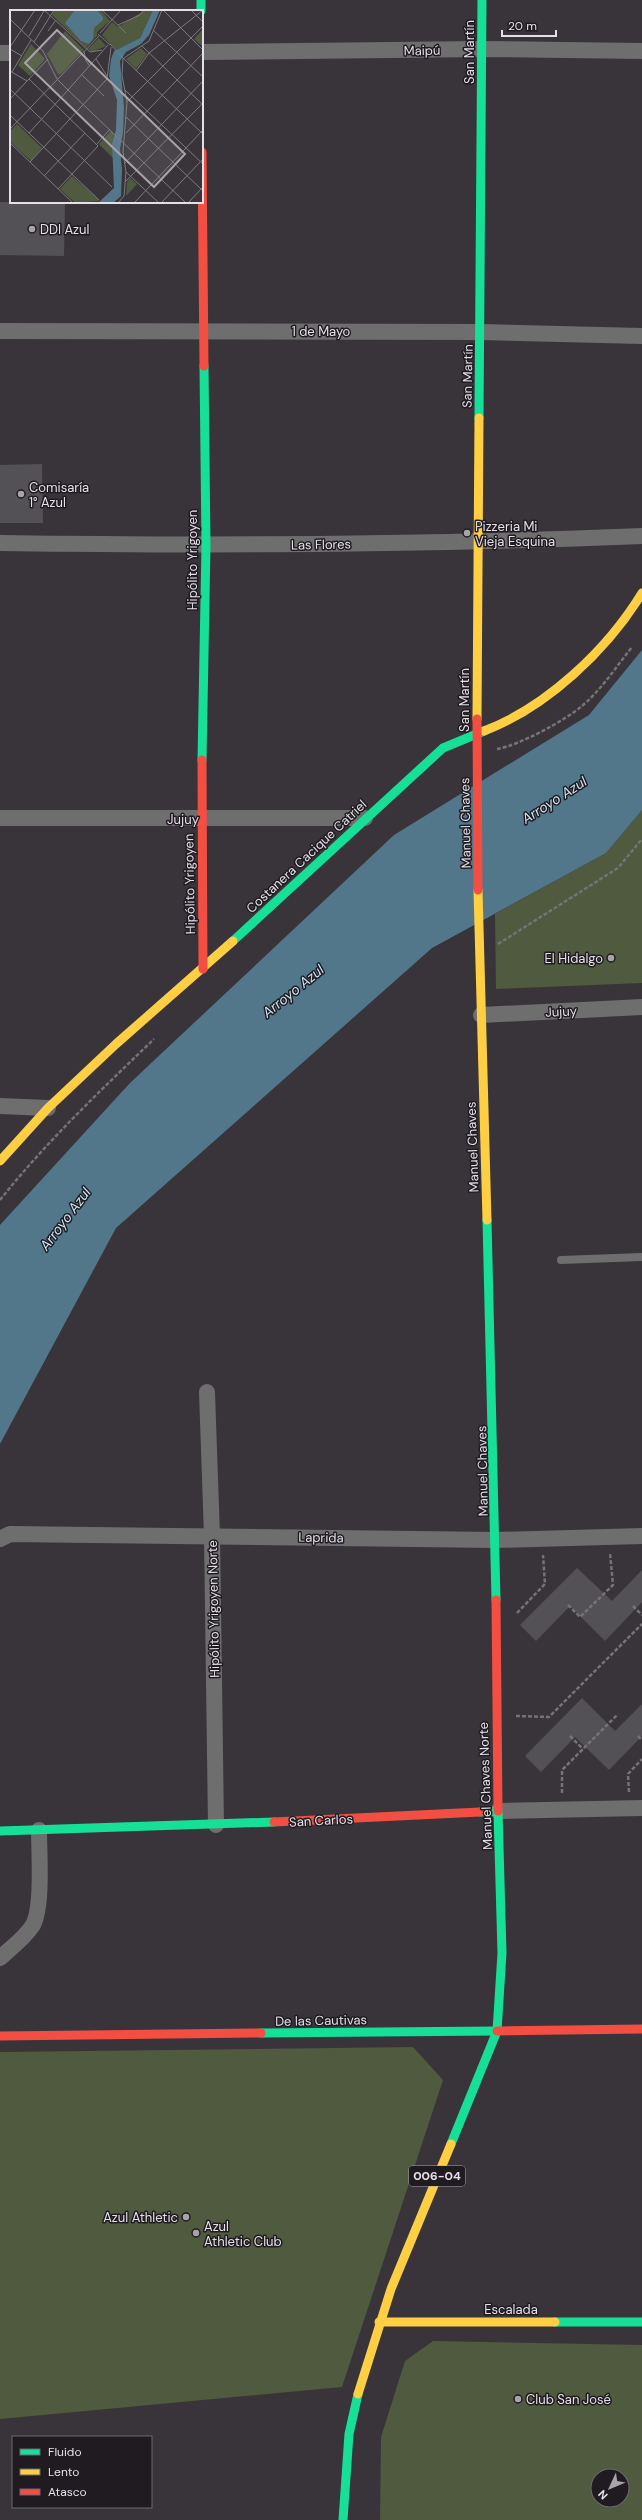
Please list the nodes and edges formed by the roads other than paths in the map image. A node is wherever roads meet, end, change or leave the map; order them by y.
1 (482, 0) edge
2 (482, 49) junction
3 (642, 51) edge
4 (203, 52) edge
5 (203, 203) edge
6 (0, 331) edge
7 (204, 331) junction
8 (481, 332) junction
9 (642, 336) edge
10 (642, 536) edge
11 (477, 542) junction
12 (0, 543) edge
13 (206, 546) junction
14 (642, 593) edge
15 (477, 733) junction
16 (477, 753) joint
17 (0, 818) edge
18 (365, 818) junction
19 (201, 820) junction
20 (203, 969) junction
21 (642, 1007) edge
22 (481, 1015) junction
23 (0, 1106) edge
24 (48, 1108) junction
25 (0, 1161) edge
26 (642, 1257) edge
27 (561, 1260) dead end
28 (207, 1392) dead end
29 (212, 1536) junction
30 (642, 1536) edge
31 (0, 1539) edge
32 (496, 1540) junction
33 (636, 1808) edge
34 (498, 1811) junction
35 (216, 1826) junction
36 (0, 1830) edge
37 (39, 1830) junction
38 (0, 1958) edge
39 (642, 2029) edge
40 (497, 2031) junction
41 (0, 2036) edge
42 (379, 2322) junction
43 (642, 2322) edge
44 (343, 2520) edge

1 - 2 main road, San Martín
2 - 3 street, Maipú
2 - 4 street, Maipú
2 - 8 main road, San Martín
5 - 7 main road, Hipólito Yrigoyen
6 - 7 street, 1 de Mayo
7 - 8 street, 1 de Mayo
7 - 13 main road, Hipólito Yrigoyen
8 - 9 street, 1 de Mayo
8 - 11 main road, San Martín
10 - 11 street, Las Flores
11 - 13 street, Las Flores
11 - 15 main road, San Martín
12 - 13 street, Las Flores
13 - 19 main road, Hipólito Yrigoyen
14 - 15 main road, Costanera Cacique Catriel
15 - 16 main road, San Martín
15 - 18 main road, Costanera Cacique Catriel
16 - 22 main road, Manuel Chaves
17 - 19 street, Jujuy
18 - 19 street, Jujuy
18 - 20 main road, Costanera Cacique Catriel
19 - 20 main road, Hipólito Yrigoyen
20 - 24 main road, Costanera Cacique Catriel
21 - 22 street, Jujuy
22 - 32 main road, Manuel Chaves
23 - 24 street
24 - 25 main road, Costanera Cacique Catriel
26 - 27 lane
28 - 29 street, Hipólito Yrigoyen Norte
29 - 31 street, Laprida
29 - 32 street, Laprida
29 - 35 street, Hipólito Yrigoyen Norte
30 - 32 street, Laprida
32 - 34 main road, Manuel Chaves Norte
33 - 34 street, San Carlos
34 - 35 main road, San Carlos
34 - 40 main road, Manuel Chaves Norte
35 - 37 main road, San Carlos
36 - 37 main road, San Carlos
37 - 38 street
39 - 40 main road, De las Cautivas
40 - 41 main road, De las Cautivas
40 - 42 main road, 006-04
42 - 43 main road, Escalada
42 - 44 main road, 006-04

